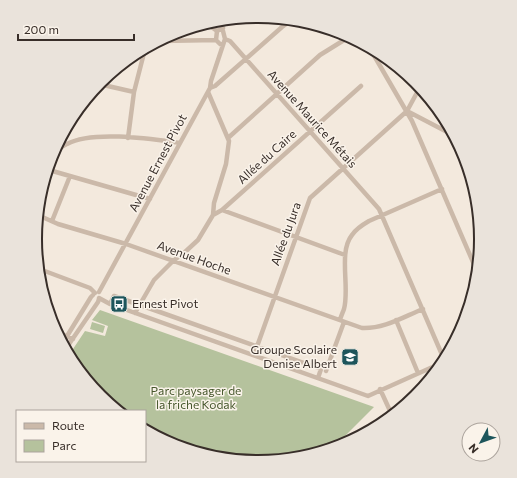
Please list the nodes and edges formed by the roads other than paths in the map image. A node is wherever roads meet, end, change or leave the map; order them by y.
1 (285, 25) edge
2 (222, 26) edge
3 (213, 28) edge
4 (217, 31) junction
5 (225, 39) junction
6 (216, 40) junction
7 (344, 40) edge
8 (172, 41) edge
9 (223, 45) junction
10 (143, 56) edge
11 (375, 57) edge
12 (246, 60) junction
13 (106, 86) edge
14 (361, 86) dead end
15 (209, 90) junction
16 (134, 92) junction
17 (417, 93) edge
18 (277, 94) junction
19 (407, 111) junction
20 (310, 131) junction
21 (446, 132) edge
22 (128, 138) junction
23 (228, 138) junction
24 (180, 143) junction
25 (67, 144) joint
26 (63, 147) edge
27 (343, 168) junction
28 (54, 171) edge
29 (70, 176) junction
30 (442, 189) junction
31 (150, 199) junction
32 (222, 210) junction
33 (213, 215) junction
34 (382, 215) junction
35 (44, 217) edge
36 (52, 221) junction
37 (295, 237) junction
38 (126, 244) junction
39 (345, 255) junction
40 (173, 261) junction
41 (473, 263) edge
42 (45, 271) edge
43 (96, 294) junction
44 (274, 297) junction
45 (99, 299) junction
46 (110, 304) junction
47 (140, 305) junction
48 (423, 309) junction
49 (135, 313) junction
50 (181, 319) junction
51 (396, 320) junction
52 (342, 321) junction
53 (178, 328) junction
54 (67, 336) joint
55 (73, 338) junction
56 (70, 344) edge
57 (256, 347) junction
58 (442, 354) edge
59 (254, 355) junction
60 (432, 367) edge
61 (326, 371) dead end
62 (418, 373) junction
63 (318, 378) junction
64 (380, 390) junction
65 (390, 410) edge

1 - 12 street
2 - 4 street
2 - 5 street
3 - 4 street
4 - 6 street
5 - 9 street, Avenue Ernest Pivot
5 - 12 street, Avenue Maurice Métais
6 - 8 street
6 - 9 street
7 - 18 street
9 - 15 street, Avenue Ernest Pivot
10 - 16 street
11 - 19 street
12 - 15 street
12 - 18 street, Avenue Maurice Métais
13 - 16 street
14 - 20 street, Allée du Caire
15 - 23 street
15 - 24 street, Avenue Ernest Pivot
16 - 22 street
17 - 19 street, Allée du Jura
18 - 20 street, Avenue Maurice Métais
18 - 23 street
19 - 21 street
19 - 27 street, Allée du Jura
19 - 30 street
20 - 27 street, Avenue Maurice Métais
20 - 32 street, Allée du Caire
22 - 24 street
22 - 25 street
23 - 33 street
24 - 31 street, Avenue Ernest Pivot
25 - 26 street
27 - 34 street, Avenue Maurice Métais
27 - 37 street, Allée du Jura
28 - 29 street
29 - 31 street
29 - 36 street
30 - 34 street
30 - 41 street
31 - 38 street, Avenue Ernest Pivot
32 - 33 street, Allée du Caire
32 - 37 street
33 - 40 street
34 - 39 street
34 - 48 street, Avenue Maurice Métais
35 - 36 street, Avenue Hoche
36 - 38 street, Avenue Hoche
37 - 39 street
37 - 44 street, Allée du Jura
38 - 40 street, Avenue Hoche
38 - 43 street, Avenue Ernest Pivot
39 - 52 street
40 - 44 street, Avenue Hoche
40 - 47 street
42 - 43 street
43 - 45 street
43 - 54 street, Avenue Ernest Pivot
44 - 52 street, Avenue Hoche
44 - 57 street, Allée du Jura
45 - 46 street
45 - 55 street
46 - 47 street
46 - 49 street
47 - 49 street
47 - 50 street
48 - 51 street, Avenue Hoche
48 - 58 street, Avenue Maurice Métais
49 - 53 street
50 - 53 street
50 - 57 street
51 - 52 street, Avenue Hoche
51 - 62 street
52 - 61 street
53 - 59 street
54 - 55 street
55 - 56 street
57 - 59 street, Allée du Jura
57 - 63 street
59 - 63 street
60 - 62 street
62 - 64 street
63 - 64 street
64 - 65 street

